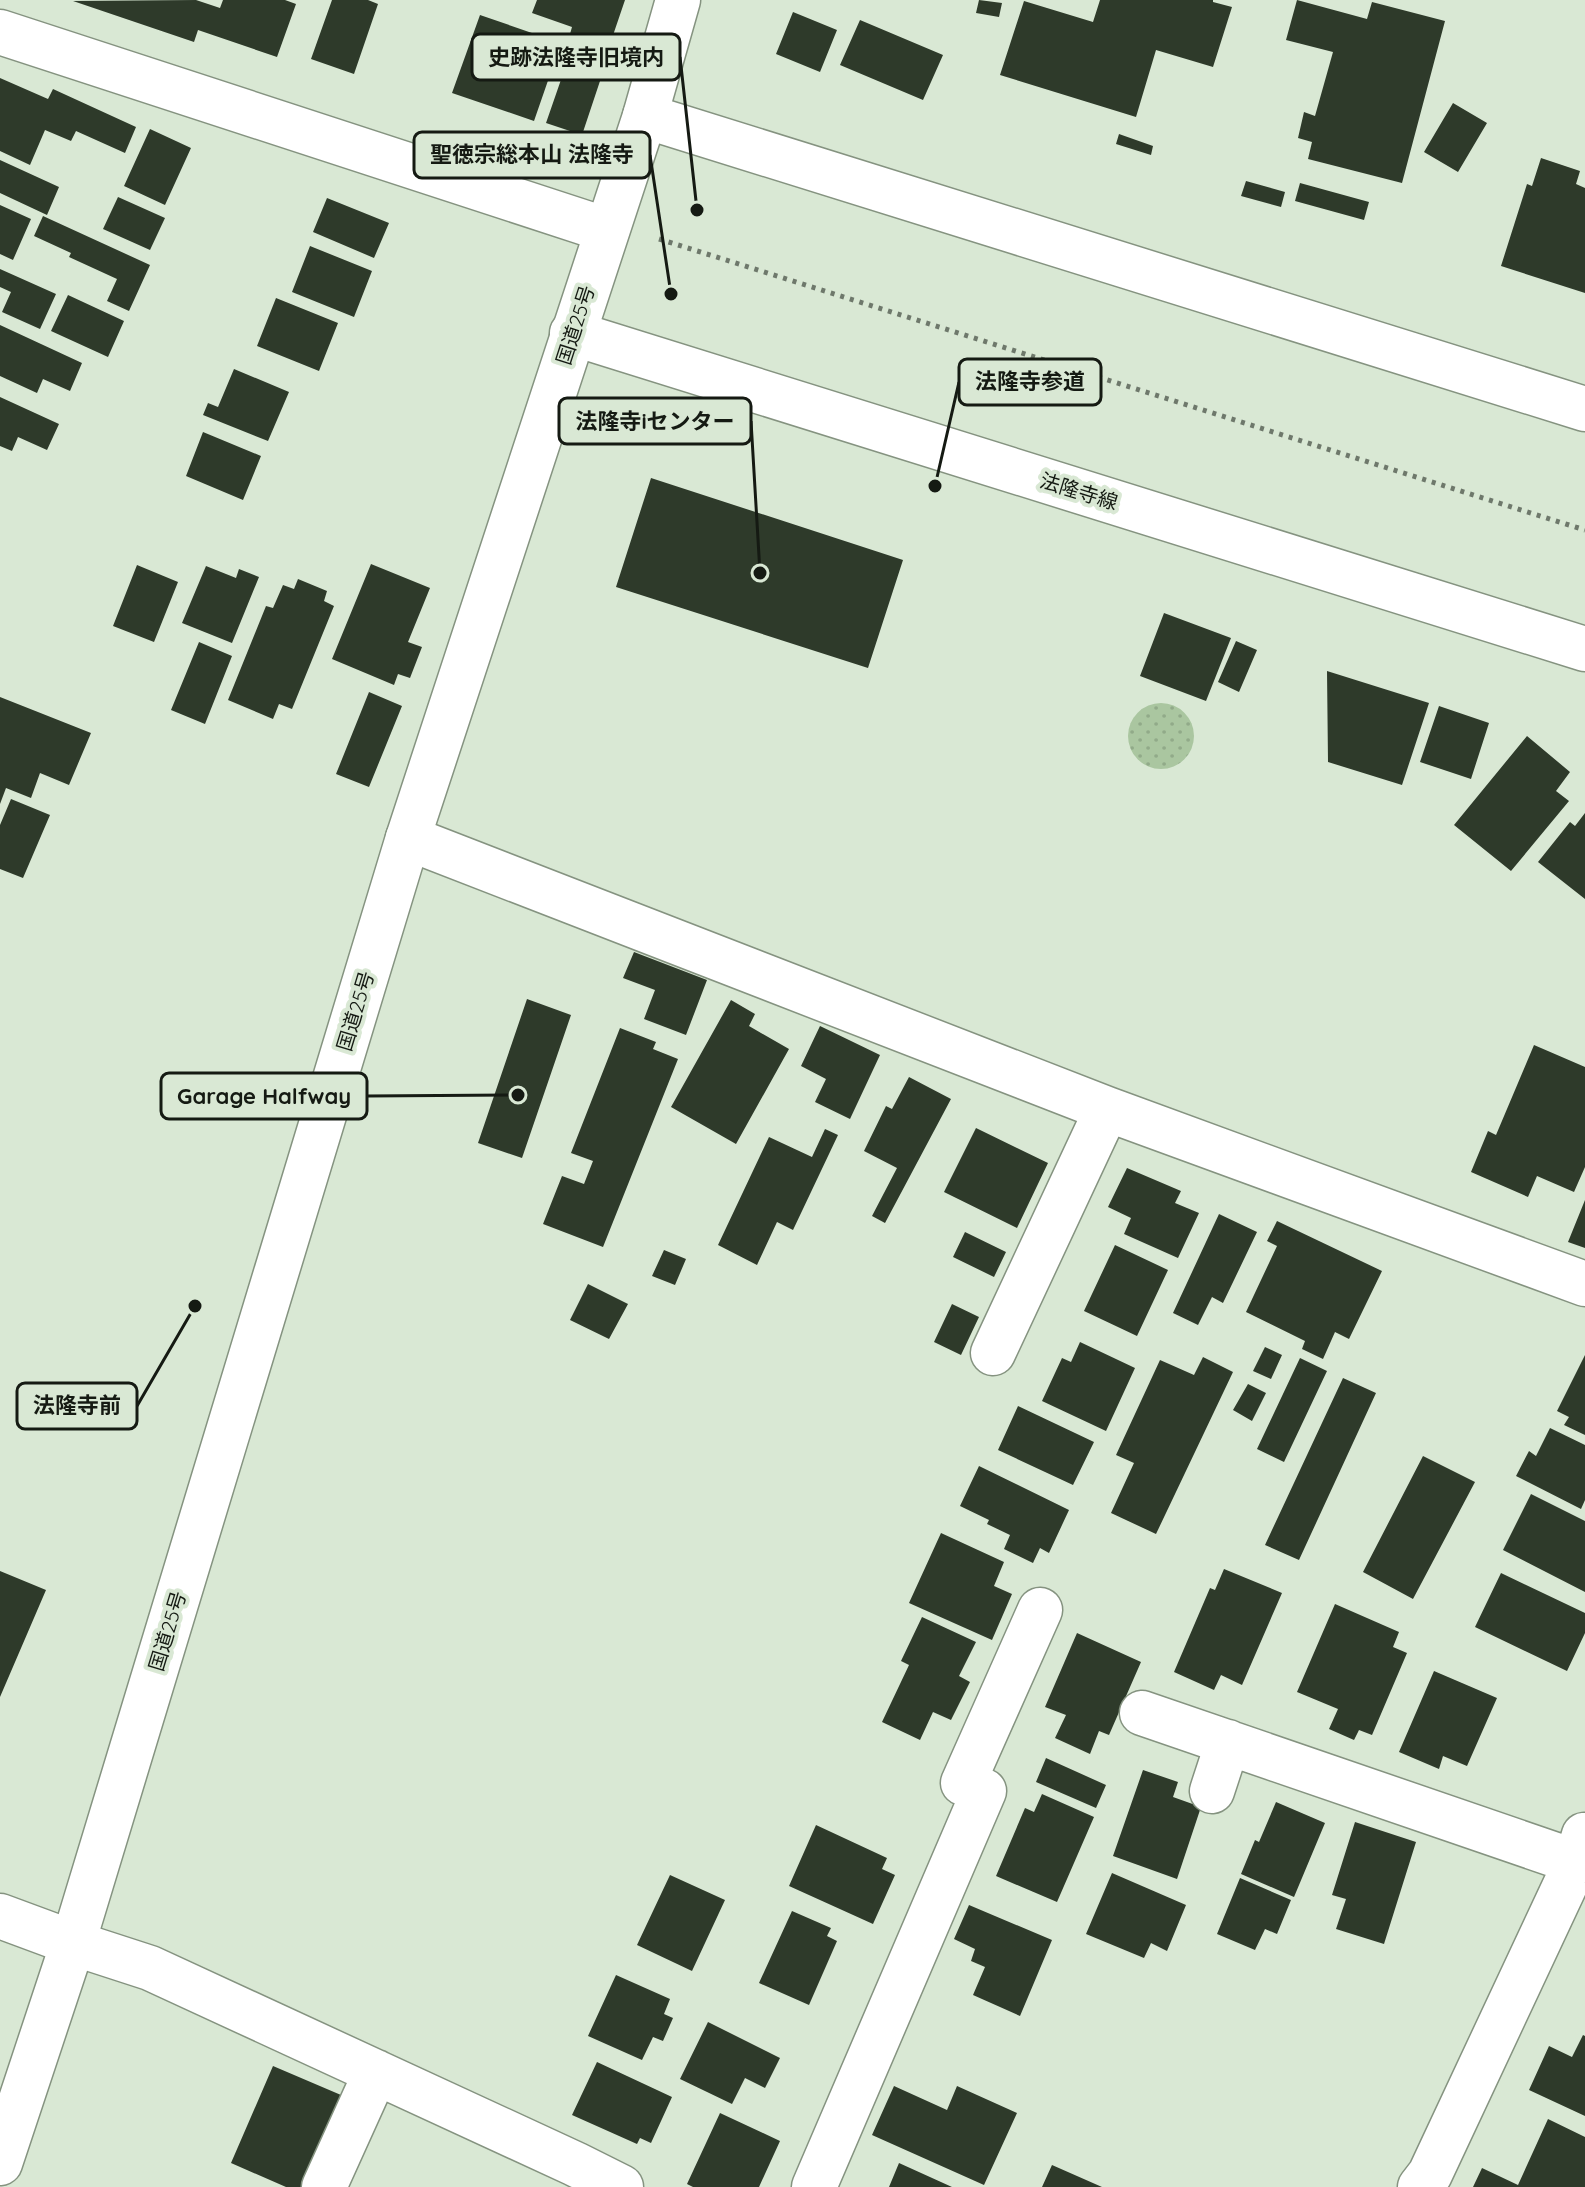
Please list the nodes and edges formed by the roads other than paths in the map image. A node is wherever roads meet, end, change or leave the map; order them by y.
1 (678, 0) edge
2 (0, 32) edge
3 (645, 116) junction
4 (607, 230) junction
5 (572, 333) junction
6 (1585, 409) edge
7 (1585, 649) edge
8 (408, 838) junction
9 (1107, 1109) junction
10 (1585, 1284) edge
11 (993, 1353) dead end
12 (1040, 1610) dead end
13 (1142, 1713) dead end
14 (1228, 1742) junction
15 (1212, 1791) dead end
16 (1580, 1848) edge
17 (0, 1916) edge
18 (73, 1943) junction
19 (376, 2072) junction
20 (0, 2163) edge
21 (324, 2187) edge
22 (621, 2187) edge
23 (814, 2187) edge
24 (1420, 2187) edge

1 - 3 main road, 国道25号
2 - 4 main road
3 - 4 main road, 国道25号
3 - 6 main road
4 - 5 main road, 国道25号
5 - 7 main road, 法隆寺線
5 - 8 main road, 国道25号
8 - 9 main road
8 - 18 main road, 国道25号
9 - 10 main road
9 - 11 main road
12 - 23 main road
13 - 14 main road
14 - 15 main road
14 - 16 main road
16 - 24 main road
17 - 18 main road
18 - 19 main road
18 - 20 main road, 国道25号
19 - 21 main road
19 - 22 main road

